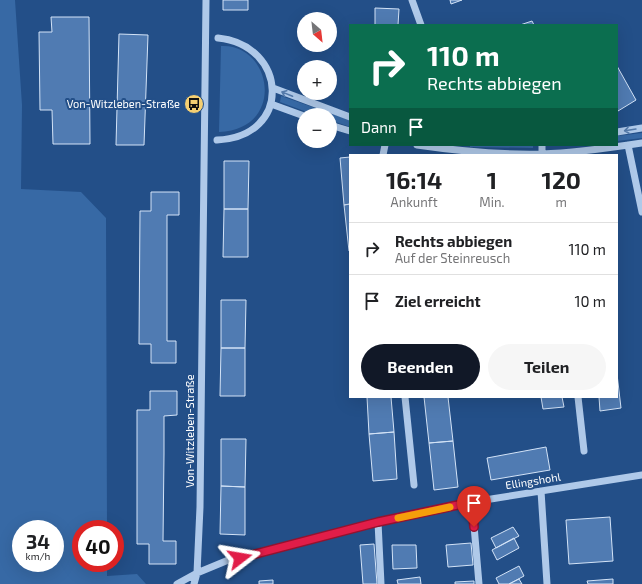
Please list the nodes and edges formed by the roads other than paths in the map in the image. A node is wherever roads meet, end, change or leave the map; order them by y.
1 (206, 0) edge
2 (412, 0) edge
3 (421, 24) edge
4 (218, 38) dead end
5 (273, 88) junction
6 (271, 104) junction
7 (297, 113) edge
8 (349, 117) edge
9 (337, 127) edge
10 (642, 128) edge
11 (349, 131) edge
12 (618, 132) edge
13 (217, 140) dead end
14 (642, 143) edge
15 (618, 145) edge
16 (628, 145) junction
17 (430, 146) edge
18 (542, 146) edge
19 (607, 146) edge
20 (455, 148) edge
21 (566, 148) edge
22 (542, 154) junction
23 (554, 154) edge
24 (642, 212) edge
25 (405, 398) edge
26 (578, 398) edge
27 (584, 451) dead end
28 (642, 475) edge
29 (414, 484) dead end
30 (541, 491) junction
31 (472, 502) junction
32 (378, 522) junction
33 (197, 573) junction
34 (177, 584) edge
35 (194, 584) edge
36 (381, 584) edge
37 (479, 584) edge
38 (547, 584) edge

1 - 33 street, Von-Witzleben-Straße
2 - 3 street
4 - 5 street
5 - 6 street
8 -> 5 street
6 - 7 street
6 - 13 street
9 - 11 street
10 -> 12 street
14 - 16 street
15 - 16 street
16 - 24 street
17 - 20 street
18 - 22 street
19 - 21 street
20 - 22 street
21 - 23 street
22 - 23 street
25 - 29 street
26 - 27 street
28 - 30 street, Ellingshohl
30 - 31 street, Ellingshohl
30 - 38 street
31 - 32 street, Ellingshohl
31 - 37 street
32 - 33 street, Ellingshohl
32 - 36 street
33 - 34 street, Ellingshohl
33 - 35 street, Von-Witzleben-Straße

